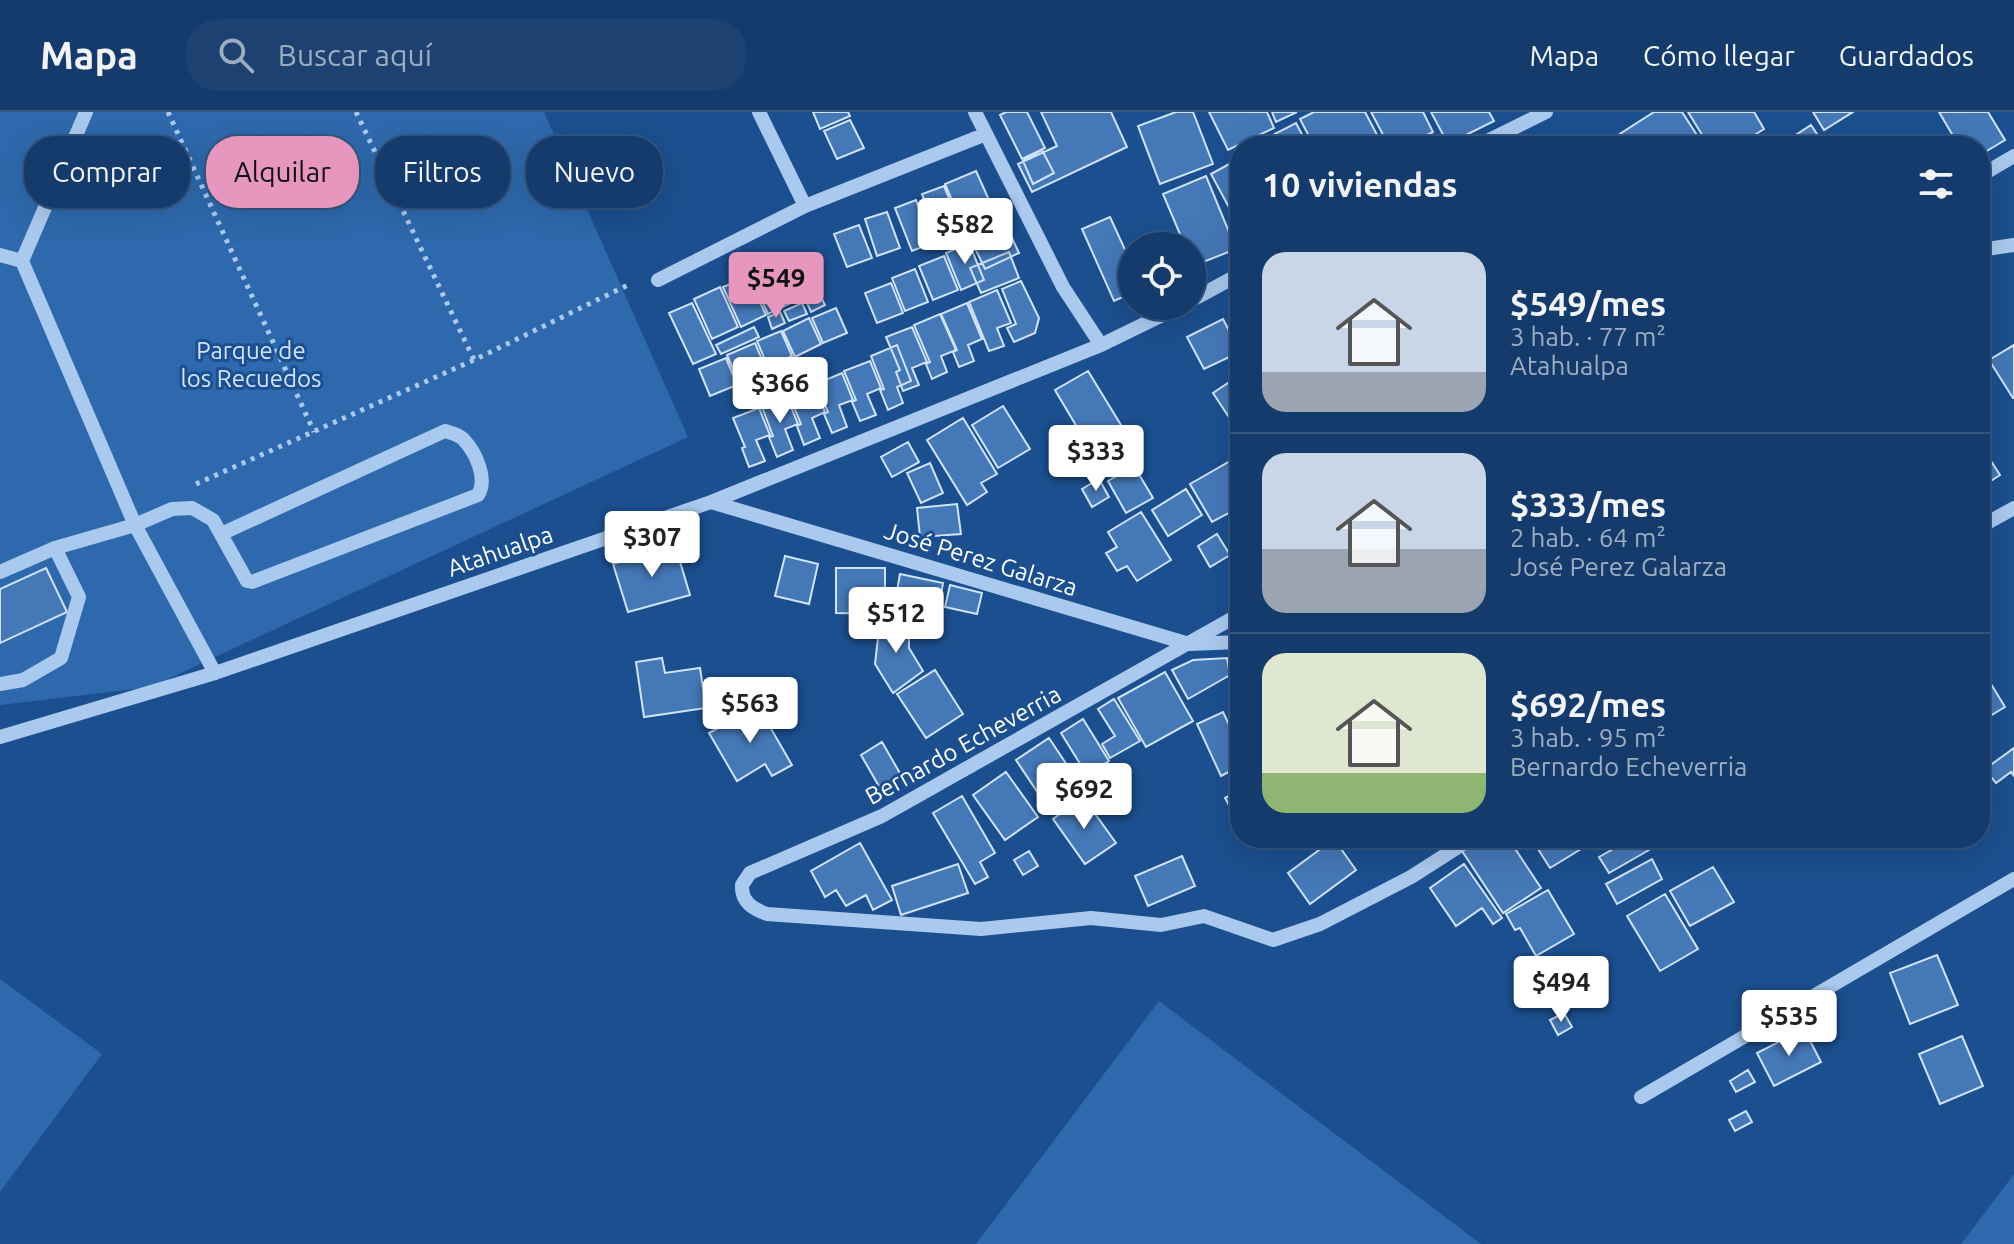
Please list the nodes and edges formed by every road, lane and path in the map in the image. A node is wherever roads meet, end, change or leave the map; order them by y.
1 (86, 112) edge
2 (168, 112) edge
3 (356, 112) edge
4 (759, 112) edge
5 (975, 112) edge
6 (1546, 112) edge
7 (986, 134) junction
8 (1497, 136) edge
9 (2014, 156) edge
10 (1990, 170) edge
11 (805, 206) junction
12 (2014, 245) edge
13 (1990, 249) edge
14 (0, 255) edge
15 (22, 261) junction
16 (1230, 279) edge
17 (658, 280) dead end
18 (630, 284) dead end
19 (1206, 292) edge
20 (1152, 320) edge
21 (1101, 345) junction
22 (474, 360) junction
23 (314, 432) junction
24 (711, 502) junction
25 (192, 508) junction
26 (2014, 508) edge
27 (1990, 521) edge
28 (135, 525) junction
29 (221, 534) junction
30 (55, 548) junction
31 (0, 572) edge
32 (1230, 620) edge
33 (1230, 642) edge
34 (1189, 644) junction
35 (215, 673) junction
36 (0, 684) edge
37 (0, 737) edge
38 (1456, 848) edge
39 (2014, 879) edge
40 (1641, 1097) dead end

1 - 15 street
2 - 23 path
3 - 22 path
4 - 11 street
5 - 7 street
6 - 8 street
7 - 11 street
7 - 21 street
9 - 10 street
11 - 17 street
12 - 13 street
14 - 15 street
15 - 28 street
16 - 19 street
18 - 22 path
20 - 21 street, Atahualpa
21 - 24 street, Atahualpa
22 - 23 path
23 - 25 path
24 - 34 street, José Perez Galarza
24 - 35 street, Atahualpa
25 - 28 street
25 - 29 street
26 - 27 street
28 - 30 street
28 - 35 street
29 - 29 street
30 - 31 street
30 - 36 street
32 - 34 street, Bernardo Echeverria
33 - 34 street, José Perez Galarza
34 - 38 street, Bernardo Echeverria
35 - 37 street, Atahualpa
39 - 40 street

